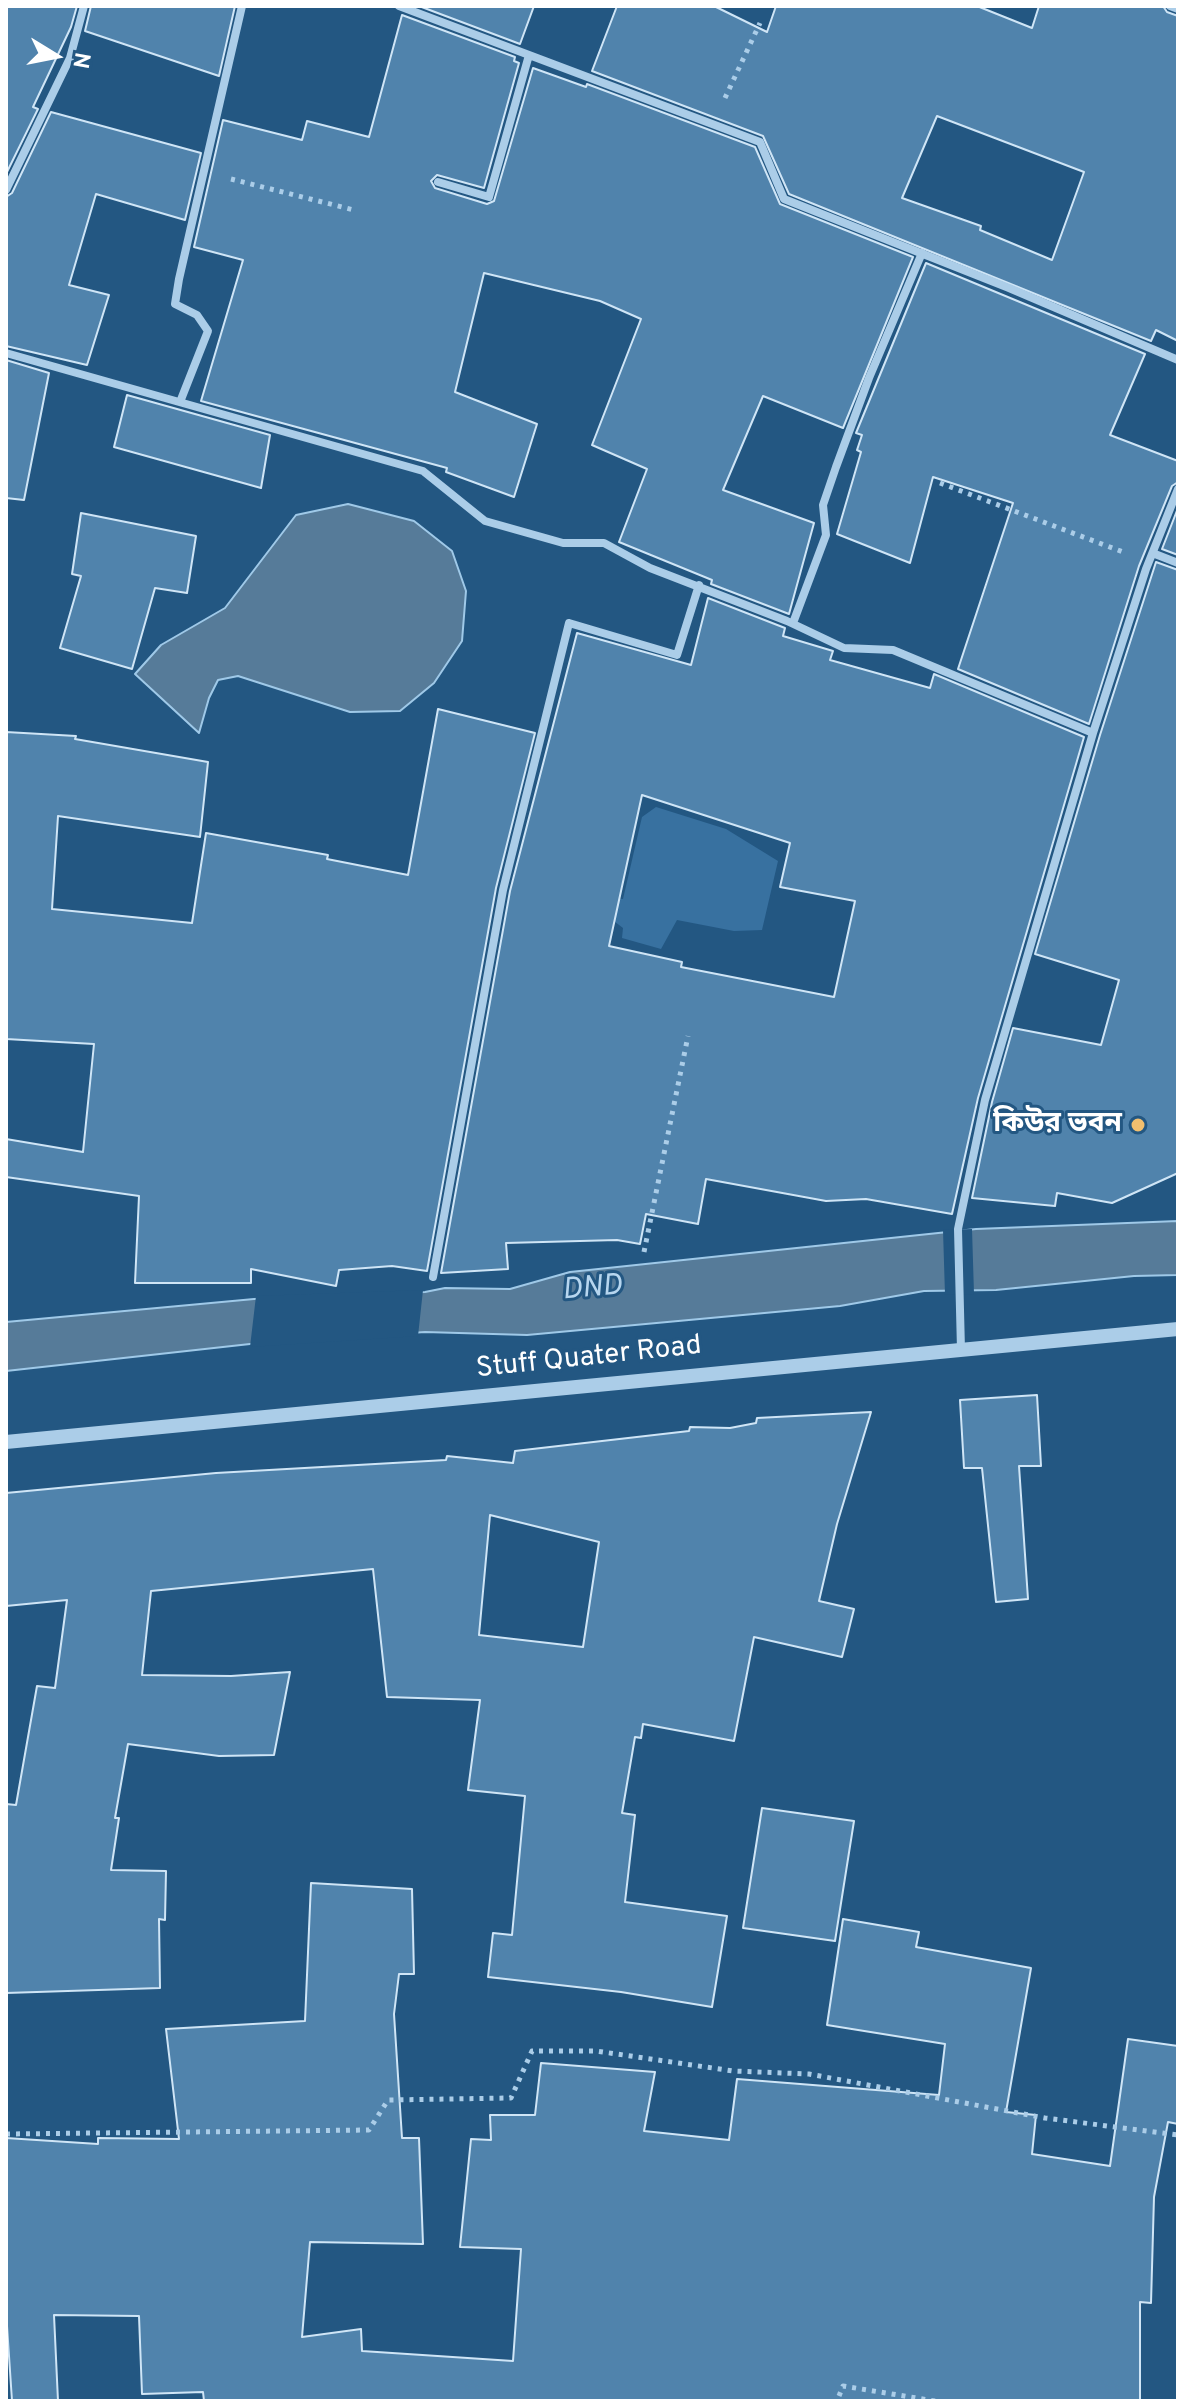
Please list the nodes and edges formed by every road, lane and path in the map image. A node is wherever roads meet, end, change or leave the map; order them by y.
1 (84, 6) edge
2 (242, 6) edge
3 (399, 6) edge
4 (1170, 6) edge
5 (1178, 9) edge
6 (760, 23) dead end
7 (529, 55) junction
8 (713, 124) junction
9 (202, 171) junction
10 (438, 182) dead end
11 (6, 190) edge
12 (354, 210) dead end
13 (922, 253) junction
14 (6, 353) edge
15 (1178, 360) edge
16 (180, 402) junction
17 (940, 483) dead end
18 (1178, 489) edge
19 (1152, 558) junction
20 (1178, 563) edge
21 (699, 585) junction
22 (793, 623) junction
23 (1093, 733) junction
24 (688, 1036) dead end
25 (644, 1252) dead end
26 (433, 1277) dead end
27 (1178, 1329) edge
28 (961, 1350) junction
29 (6, 1442) edge
30 (6, 2134) edge
31 (1178, 2135) edge
32 (839, 2396) dead end
33 (935, 2401) edge

1 - 11 street
2 - 9 street
3 - 7 street
4 - 5 street
6 - 8 path
7 - 8 street
7 - 10 street
8 - 13 street
9 - 12 path
9 - 16 street
13 - 15 street
13 - 22 street
14 - 16 street
16 - 21 street
17 - 19 path
18 - 19 street
19 - 20 street
19 - 23 street
21 - 22 street
21 - 26 street
22 - 23 street
23 - 28 street
24 - 25 path
27 - 28 street, Stuff Quater Road
28 - 29 street, Stuff Quater Road
30 - 31 path
32 - 33 path

